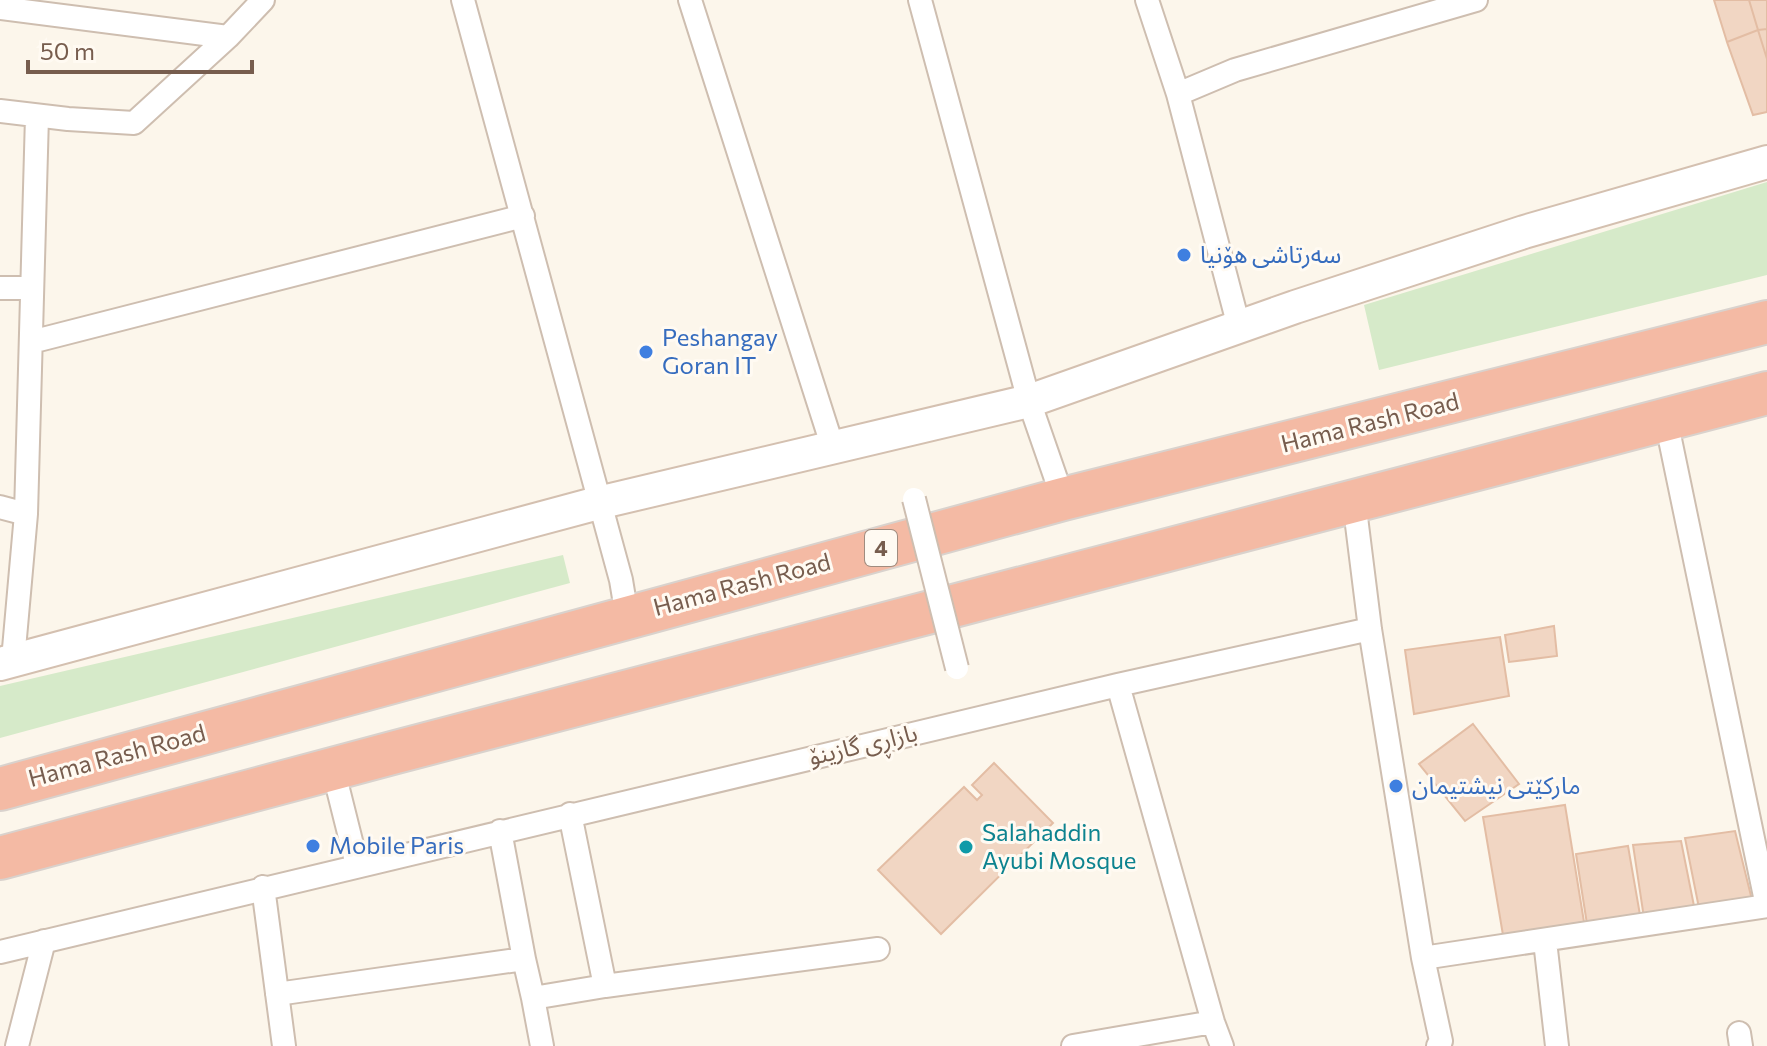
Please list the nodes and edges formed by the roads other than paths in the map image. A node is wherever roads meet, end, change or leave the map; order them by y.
1 (263, 0) edge
2 (463, 0) edge
3 (690, 0) edge
4 (920, 0) edge
5 (1147, 0) edge
6 (1476, 0) edge
7 (0, 8) edge
8 (228, 37) junction
9 (1178, 94) junction
10 (0, 111) edge
11 (37, 116) junction
12 (1767, 162) edge
13 (523, 216) junction
14 (0, 288) edge
15 (32, 288) junction
16 (1767, 322) edge
17 (1239, 327) junction
18 (31, 342) junction
19 (1767, 393) edge
20 (1029, 401) junction
21 (1666, 420) junction
22 (833, 448) junction
23 (914, 499) dead end
24 (1063, 499) junction
25 (1354, 501) junction
26 (598, 503) junction
27 (0, 507) edge
28 (26, 514) junction
29 (627, 616) junction
30 (1370, 629) junction
31 (7, 662) edge
32 (957, 668) dead end
33 (1118, 685) junction
34 (333, 769) junction
35 (0, 789) edge
36 (570, 814) junction
37 (500, 831) junction
38 (0, 858) edge
39 (357, 865) junction
40 (263, 887) junction
41 (1767, 906) edge
42 (44, 941) junction
43 (1545, 941) junction
44 (878, 949) dead end
45 (0, 952) edge
46 (1423, 958) junction
47 (524, 959) junction
48 (605, 986) junction
49 (277, 994) junction
50 (533, 998) junction
51 (1213, 1022) junction
52 (17, 1046) edge
53 (284, 1046) edge
54 (542, 1046) edge
55 (1073, 1046) edge
56 (1222, 1046) edge
57 (1438, 1046) edge
58 (1557, 1046) edge

1 - 8 street
2 - 13 street
3 - 22 street
4 - 20 street
5 - 9 street
6 - 9 street
7 - 8 street
8 - 11 street
9 - 17 street
10 - 11 street
11 - 15 street
12 - 17 street
13 - 18 street
13 - 26 street
14 - 15 street
15 - 18 street
16 - 24 highway, Hama Rash Road / 4
17 - 20 street
18 - 28 street
19 - 21 highway
20 - 22 street
20 - 24 street
21 - 25 highway
21 - 41 street
22 - 26 street
23 - 32 street, bridge
24 - 29 highway, Hama Rash Road / 4
25 - 30 street
25 - 34 highway
26 - 29 street
26 - 31 street
27 - 28 street
28 - 31 street
29 - 35 highway, Hama Rash Road / 4
30 - 33 street, بازاڕی گازینۆ
30 - 46 street
33 - 36 street, بازاڕی گازینۆ
33 - 51 street
34 - 38 highway
34 - 39 street
36 - 37 street, بازاڕی گازینۆ
36 - 48 street
37 - 39 street, بازاڕی گازینۆ
37 - 47 street
39 - 40 street, بازاڕی گازینۆ
40 - 42 street, بازاڕی گازینۆ
40 - 49 street
41 - 43 street
42 - 45 street, بازاڕی گازینۆ
42 - 52 street
43 - 46 street
43 - 58 street
44 - 48 street
46 - 57 street
47 - 49 street
47 - 50 street
48 - 50 street
49 - 53 street
50 - 54 street
51 - 55 street
51 - 56 street

